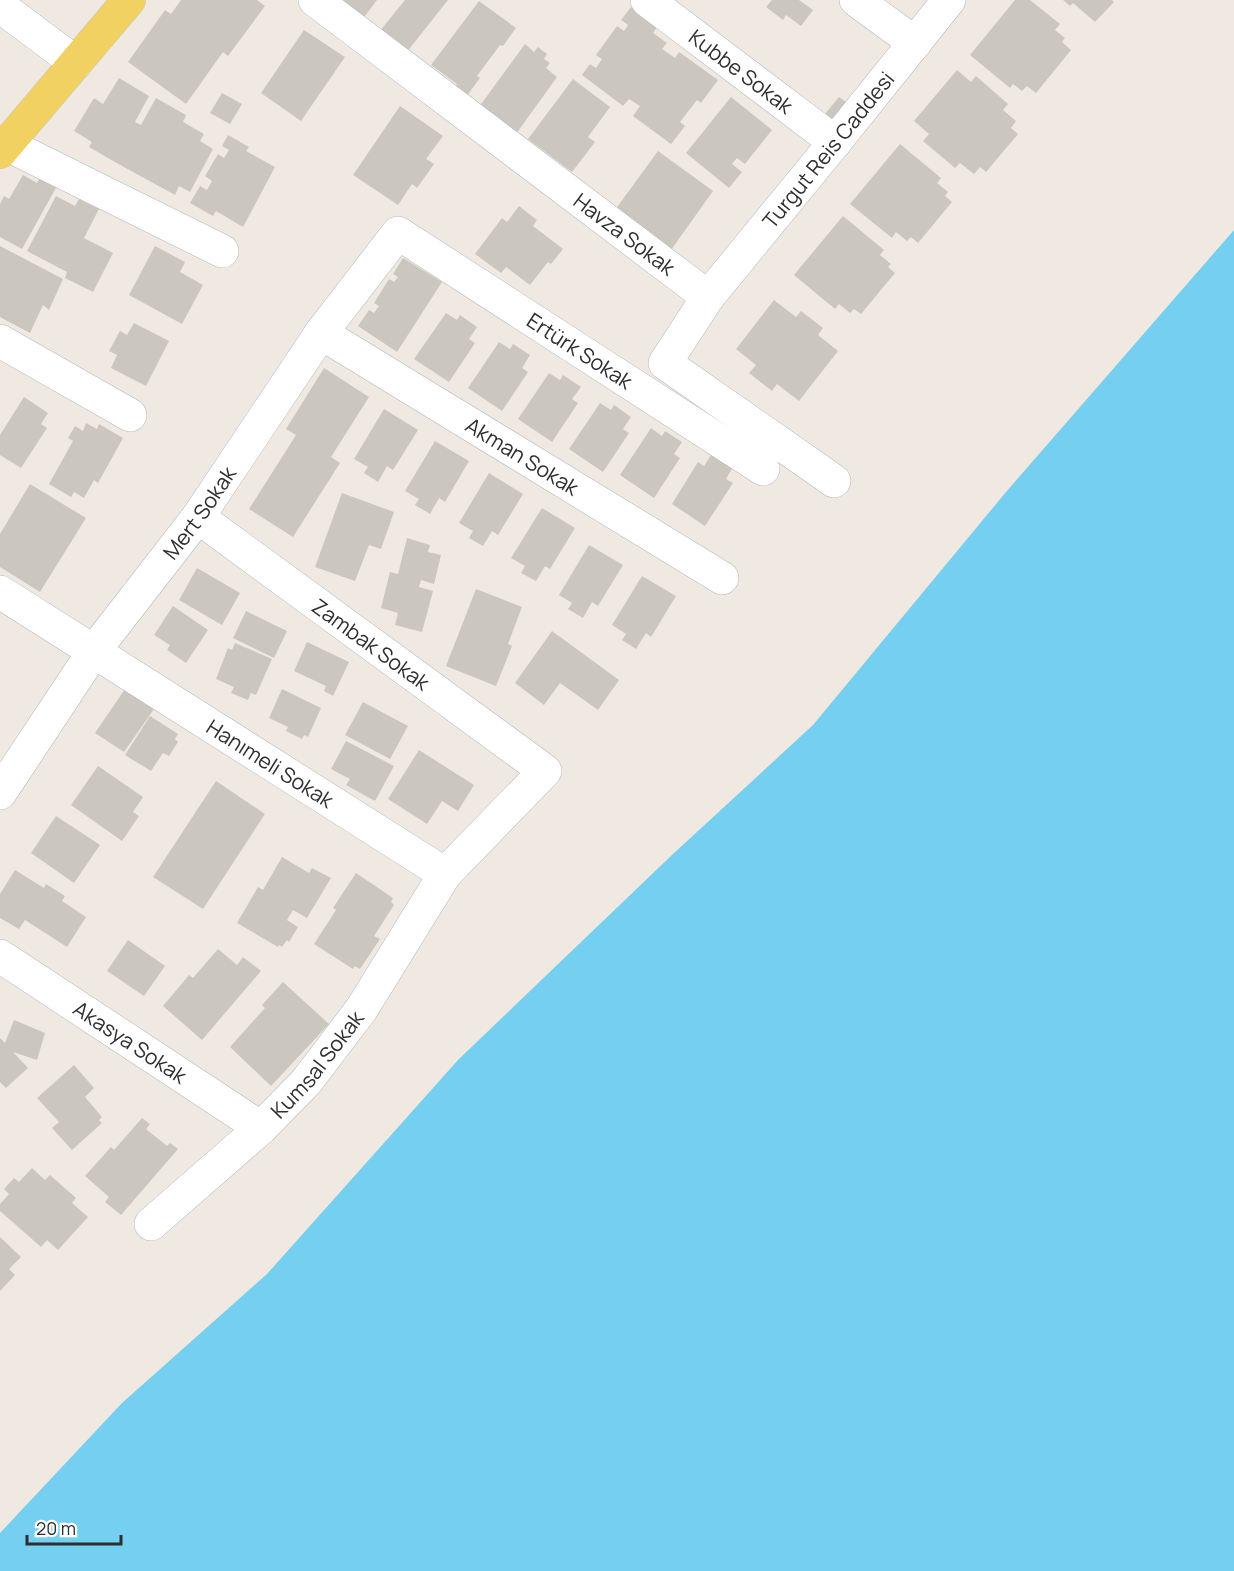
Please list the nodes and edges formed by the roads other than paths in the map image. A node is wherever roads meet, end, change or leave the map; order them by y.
1 (129, 0) edge
2 (315, 0) edge
3 (647, 0) edge
4 (856, 0) edge
5 (949, 0) edge
6 (0, 6) edge
7 (915, 44) junction
8 (76, 63) junction
9 (835, 142) junction
10 (4, 148) edge
11 (398, 233) joint
12 (222, 251) dead end
13 (708, 297) junction
14 (321, 333) junction
15 (0, 341) edge
16 (130, 415) dead end
17 (763, 469) dead end
18 (834, 482) dead end
19 (198, 517) junction
20 (722, 579) dead end
21 (0, 592) edge
22 (94, 651) junction
23 (545, 771) joint
24 (0, 793) edge
25 (445, 874) junction
26 (0, 956) edge
27 (261, 1128) junction
28 (151, 1224) dead end

1 - 8 main road
2 - 13 street, Havza Sokak
3 - 9 street, Kubbe Sokak
4 - 7 street
5 - 7 street, Turgut Reis Caddesi
6 - 8 street
7 - 9 street, Turgut Reis Caddesi
8 - 10 main road
9 - 13 street, Turgut Reis Caddesi
10 - 12 street
11 - 14 street, Mert Sokak
11 - 17 street, Ertürk Sokak
13 - 18 street
14 - 19 street, Mert Sokak
14 - 20 street, Akman Sokak
15 - 16 street
19 - 22 street, Mert Sokak
19 - 23 street, Zambak Sokak
21 - 22 street, Hanımeli Sokak
22 - 24 street, Mert Sokak
22 - 25 street, Hanımeli Sokak
23 - 25 street, Kumsal Sokak
25 - 27 street, Kumsal Sokak
26 - 27 street, Akasya Sokak
27 - 28 street, Kumsal Sokak

